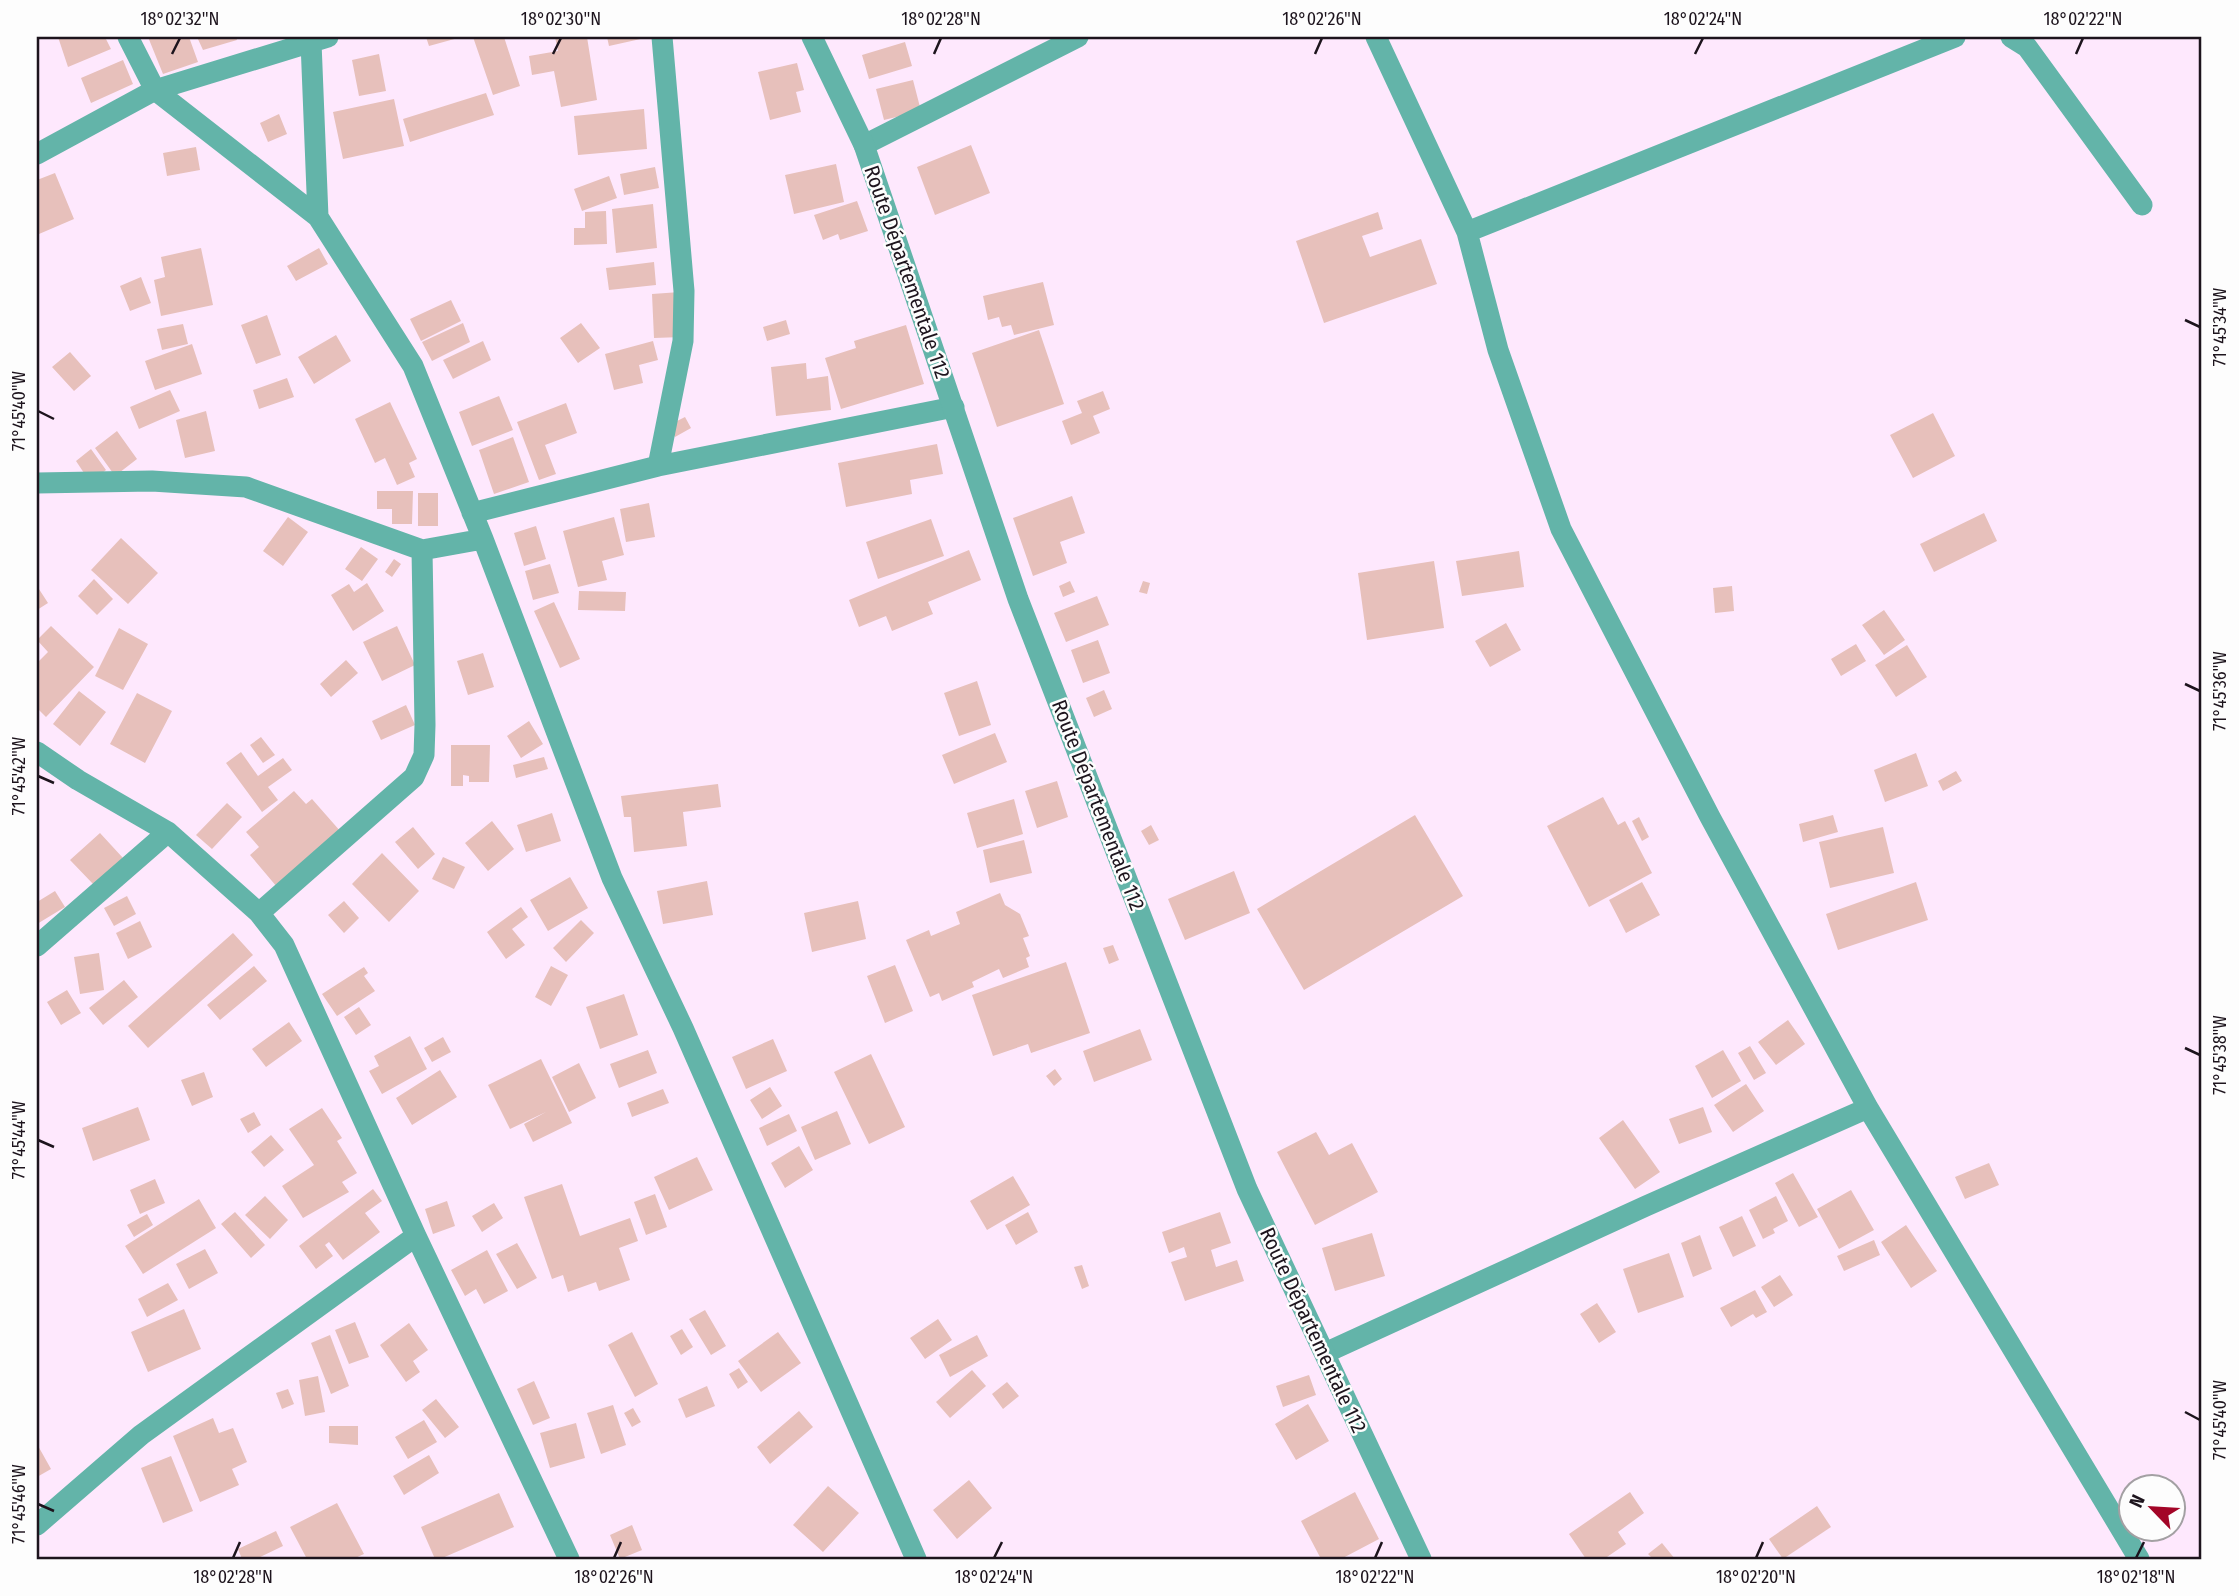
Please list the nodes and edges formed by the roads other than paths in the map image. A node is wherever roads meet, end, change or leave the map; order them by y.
1 (128, 37) edge
2 (662, 37) edge
3 (812, 37) edge
4 (1078, 37) edge
5 (1376, 37) edge
6 (1955, 37) edge
7 (2011, 37) edge
8 (319, 39) edge
9 (155, 90) junction
10 (864, 145) junction
11 (37, 155) edge
12 (2142, 205) dead end
13 (318, 217) junction
14 (1467, 232) junction
15 (954, 407) junction
16 (658, 466) junction
17 (37, 483) edge
18 (472, 513) junction
19 (483, 539) junction
20 (422, 550) junction
21 (37, 752) edge
22 (168, 832) junction
23 (259, 913) junction
24 (37, 946) edge
25 (1868, 1108) junction
26 (416, 1236) junction
27 (1325, 1353) junction
28 (37, 1525) edge
29 (569, 1559) edge
30 (916, 1559) edge
31 (1421, 1559) edge
32 (2139, 1559) edge

1 - 9 street
2 - 16 street
3 - 10 street, Route Départementale 112
4 - 10 street
5 - 14 street
6 - 14 street
7 - 12 street
8 - 9 street
8 - 13 street
9 - 11 street
9 - 13 street
10 - 15 street, Route Départementale 112
13 - 18 street
14 - 25 street
15 - 16 street
15 - 27 street, Route Départementale 112
16 - 18 street
17 - 20 street
18 - 19 street
19 - 20 street
19 - 30 street
20 - 23 street
21 - 22 street
22 - 23 street
22 - 24 street
23 - 26 street
25 - 27 street
25 - 32 street
26 - 28 street
26 - 29 street
27 - 31 street, Route Départementale 112

